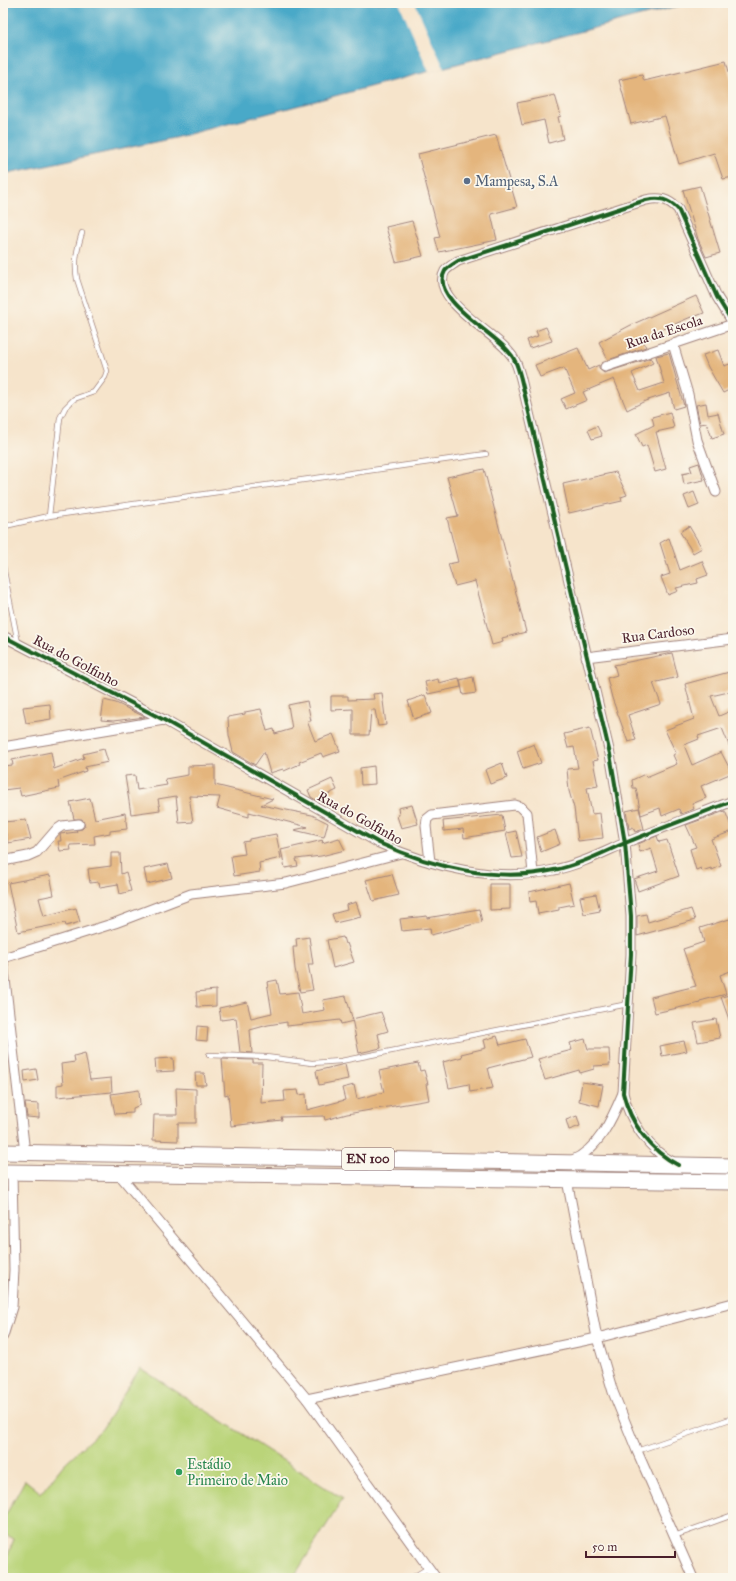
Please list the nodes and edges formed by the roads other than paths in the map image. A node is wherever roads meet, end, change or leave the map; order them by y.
1 (82, 233) dead end
2 (733, 324) edge
3 (673, 344) junction
4 (605, 367) dead end
5 (486, 454) dead end
6 (716, 492) dead end
7 (49, 516) junction
8 (3, 528) edge
9 (3, 566) edge
10 (3, 636) edge
11 (733, 639) edge
12 (18, 643) junction
13 (586, 657) junction
14 (164, 720) junction
15 (3, 747) edge
16 (733, 801) edge
17 (79, 824) dead end
18 (625, 843) junction
19 (401, 853) junction
20 (3, 861) edge
21 (430, 862) junction
22 (533, 873) junction
23 (3, 958) edge
24 (3, 962) edge
25 (628, 1004) junction
26 (209, 1055) dead end
27 (623, 1093) junction
28 (3, 1152) edge
29 (25, 1153) junction
30 (565, 1163) junction
31 (678, 1165) junction
32 (733, 1166) edge
33 (8, 1172) edge
34 (118, 1173) junction
35 (567, 1180) junction
36 (733, 1182) edge
37 (733, 1303) edge
38 (3, 1336) edge
39 (597, 1338) junction
40 (307, 1399) junction
41 (733, 1418) edge
42 (637, 1451) junction
43 (733, 1515) edge
44 (674, 1536) junction
45 (428, 1568) junction
46 (412, 1578) edge
47 (436, 1578) edge
48 (693, 1578) edge

1 - 7 lane
2 - 3 street, Rua da Escola
2 - 13 street
3 - 4 street, Rua da Escola
3 - 6 street
5 - 7 lane
7 - 8 lane
9 - 12 lane
10 - 12 street, Rua do Golfinho
11 - 13 street, Rua Cardoso
12 - 14 street, Rua do Golfinho
13 - 18 street
14 - 15 street
14 - 19 street, Rua do Golfinho
16 - 18 street, Rua do Golfinho
17 - 20 street
18 - 22 street, Rua do Golfinho
18 - 25 street
19 - 21 street, Rua do Golfinho
19 - 23 street
21 - 22 street, Rua do Golfinho
21 - 22 street
24 - 29 street
25 - 26 lane
25 - 27 street
27 - 30 street
27 - 31 street
28 - 29 main road, EN 100
29 - 30 main road, EN 100
30 - 31 main road, EN 100
31 - 32 main road, EN 100
33 - 34 main road, EN 100
33 - 38 street
34 - 35 main road, EN 100
34 - 40 street
35 - 36 main road, EN 100
35 - 39 street
37 - 39 street
39 - 40 street
39 - 42 street
40 - 45 street
41 - 42 lane
42 - 44 street
43 - 44 lane
44 - 48 street
45 - 46 lane
45 - 47 street

